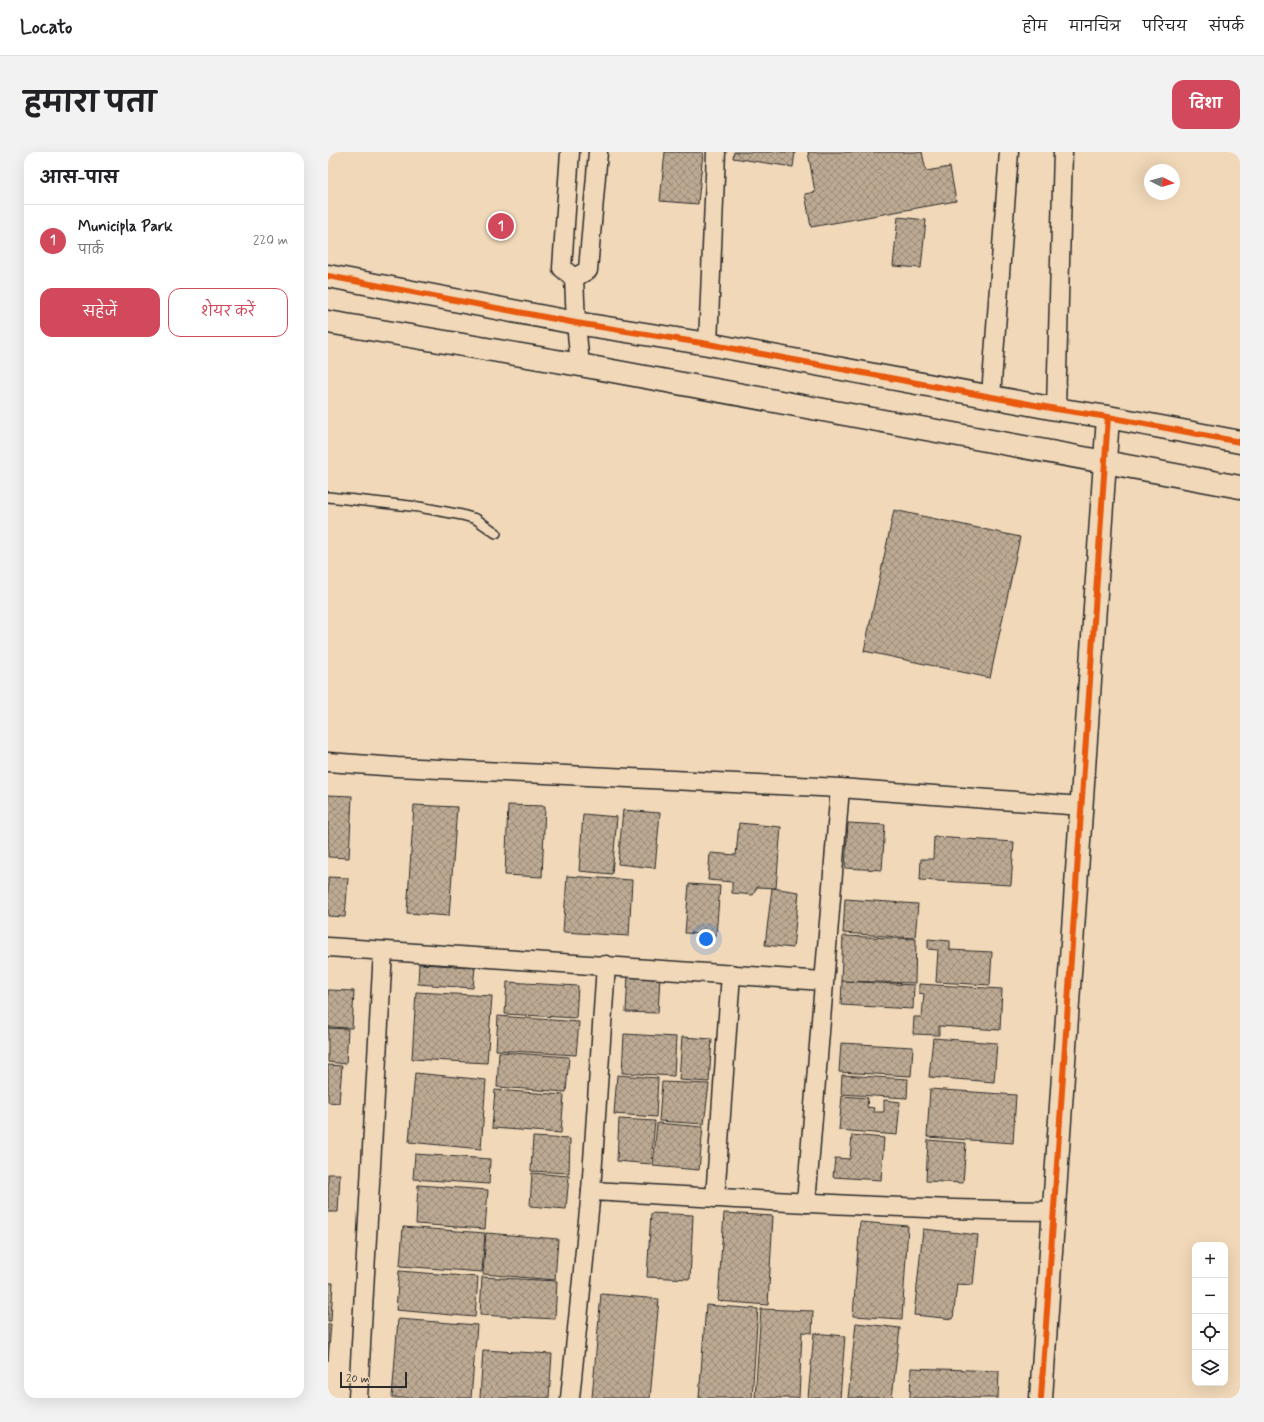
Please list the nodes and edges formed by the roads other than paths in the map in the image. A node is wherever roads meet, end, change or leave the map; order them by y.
1 (570, 152) edge
2 (598, 152) edge
3 (716, 152) edge
4 (1009, 152) edge
5 (1063, 152) edge
6 (328, 276) edge
7 (574, 278) junction
8 (328, 322) edge
9 (576, 323) junction
10 (708, 344) junction
11 (580, 365) junction
12 (991, 396) junction
13 (1056, 408) junction
14 (1108, 417) junction
15 (1240, 442) edge
16 (1106, 462) junction
17 (1240, 488) edge
18 (328, 497) edge
19 (496, 533) dead end
20 (328, 762) edge
21 (840, 788) junction
22 (1082, 806) junction
23 (328, 947) edge
24 (383, 950) junction
25 (606, 965) junction
26 (731, 974) junction
27 (823, 981) junction
28 (591, 1191) junction
29 (715, 1198) junction
30 (806, 1203) junction
31 (1055, 1211) junction
32 (358, 1398) edge
33 (570, 1398) edge
34 (1041, 1398) edge

1 - 7 street
2 - 7 street
3 - 10 street
4 - 12 street
5 - 13 street
6 - 9 street
7 - 9 street
8 - 11 street
9 - 10 street
9 - 11 street
10 - 12 street
11 - 16 street
12 - 13 street
13 - 14 street
14 - 15 street
14 - 16 street
16 - 17 street
16 - 22 street
18 - 19 lane
20 - 21 street
21 - 22 street
21 - 27 street
22 - 31 street
23 - 24 street
24 - 25 street
24 - 32 street
25 - 26 street
25 - 28 street
26 - 27 street
26 - 29 street
27 - 30 street
28 - 29 street
28 - 33 street
29 - 30 street
30 - 31 street
31 - 34 street

